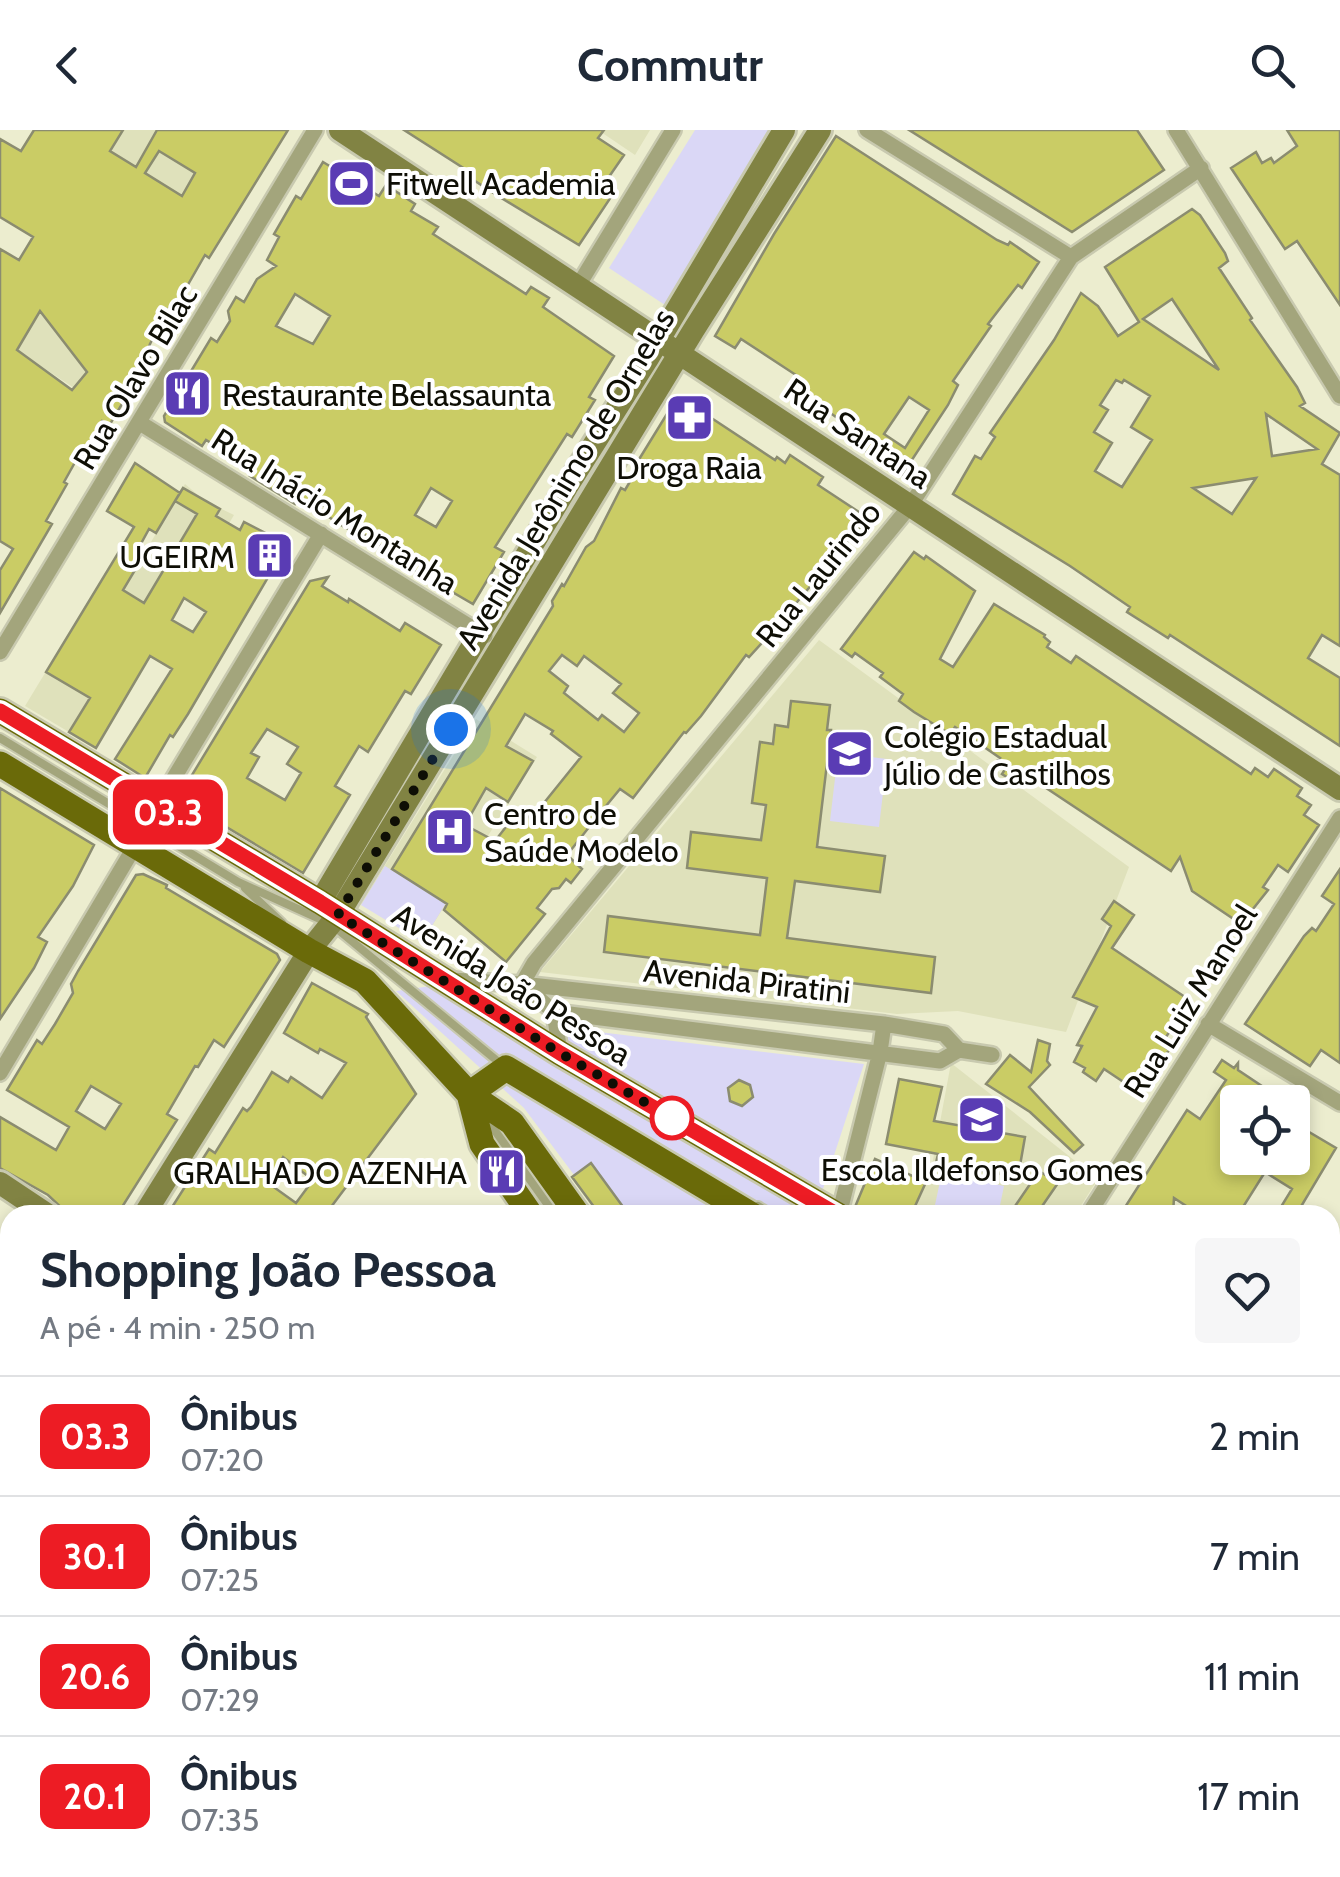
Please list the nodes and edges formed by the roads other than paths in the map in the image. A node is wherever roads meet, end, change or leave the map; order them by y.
1 (315, 130) edge
2 (340, 130) edge
3 (673, 130) edge
4 (784, 130) edge
5 (820, 130) edge
6 (867, 130) edge
7 (1176, 130) edge
8 (1201, 168) junction
9 (740, 205) junction
10 (762, 219) junction
11 (1071, 257) junction
12 (578, 286) junction
13 (659, 340) junction
14 (680, 353) junction
15 (1340, 396) edge
16 (140, 423) junction
17 (566, 487) junction
18 (589, 502) junction
19 (910, 506) junction
20 (321, 534) junction
21 (492, 640) junction
22 (0, 652) edge
23 (0, 711) edge
24 (0, 738) edge
25 (0, 764) edge
26 (1340, 789) edge
27 (158, 806) junction
28 (1340, 818) edge
29 (135, 846) junction
30 (238, 882) junction
31 (330, 914) junction
32 (310, 951) junction
33 (445, 980) junction
34 (522, 984) junction
35 (554, 1012) junction
36 (884, 1024) junction
37 (1208, 1024) junction
38 (958, 1050) junction
39 (880, 1052) junction
40 (560, 1053) junction
41 (992, 1055) dead end
42 (506, 1068) junction
43 (0, 1073) edge
44 (468, 1094) junction
45 (1340, 1103) edge
46 (0, 1183) edge
47 (33, 1205) edge
48 (150, 1205) edge
49 (524, 1205) edge
50 (548, 1205) edge
51 (571, 1205) edge
52 (735, 1205) edge
53 (756, 1205) edge
54 (822, 1205) edge
55 (842, 1205) edge
56 (1094, 1205) edge

1 - 16 street, Rua Olavo Bilac
2 - 12 street, Rua Santana
3 - 12 street
4 - 9 street, Avenida Jerônimo de Ornelas
5 - 10 street, Avenida Jerônimo de Ornelas
6 - 11 street
7 - 8 street
8 - 11 street, Rua Laurindo
8 - 15 street
9 - 10 street
9 - 13 street, Avenida Jerônimo de Ornelas
10 - 14 street, Avenida Jerônimo de Ornelas
11 - 19 street, Rua Laurindo
12 - 13 street, Rua Santana
13 - 14 street, Rua Santana
13 - 17 street, Avenida Jerônimo de Ornelas
14 - 18 street, Avenida Jerônimo de Ornelas
14 - 19 street, Rua Santana
16 - 20 street, Rua Inácio Montanha
16 - 22 street, Rua Olavo Bilac
17 - 18 street
17 - 21 street, Avenida Jerônimo de Ornelas
18 - 21 street, Avenida Jerônimo de Ornelas
19 - 26 street, Rua Santana
19 - 34 street, Rua Laurindo
20 - 21 street, Rua Inácio Montanha
20 - 27 street
21 - 31 street, Avenida Jerônimo de Ornelas
23 - 27 main road, Avenida João Pessoa
24 - 30 lane
25 - 29 main road
27 - 31 main road, Avenida João Pessoa
28 - 37 street, Rua Luiz Manoel
29 - 32 main road
29 - 43 street
30 - 31 lane
30 - 31 lane
30 - 32 lane
31 - 32 street, Avenida Jerônimo de Ornelas
31 - 33 main road, Avenida João Pessoa
31 - 42 lane
32 - 44 main road
32 - 48 street, Avenida Jerônimo de Ornelas
33 - 34 street, Avenida Piratini
33 - 40 main road, Avenida João Pessoa
34 - 35 street
34 - 36 street, Avenida Piratini
35 - 39 street, Avenida Piratini
35 - 40 street
36 - 38 street, Avenida Piratini
36 - 39 street
37 - 45 street
37 - 56 street, Rua Luiz Manoel
38 - 39 street, Avenida Piratini
38 - 41 street, Avenida Piratini
39 - 55 street
40 - 54 main road, Avenida João Pessoa
42 - 44 main road
42 - 52 main road
42 - 53 lane
44 - 49 main road
44 - 50 lane
44 - 51 main road
46 - 47 street

